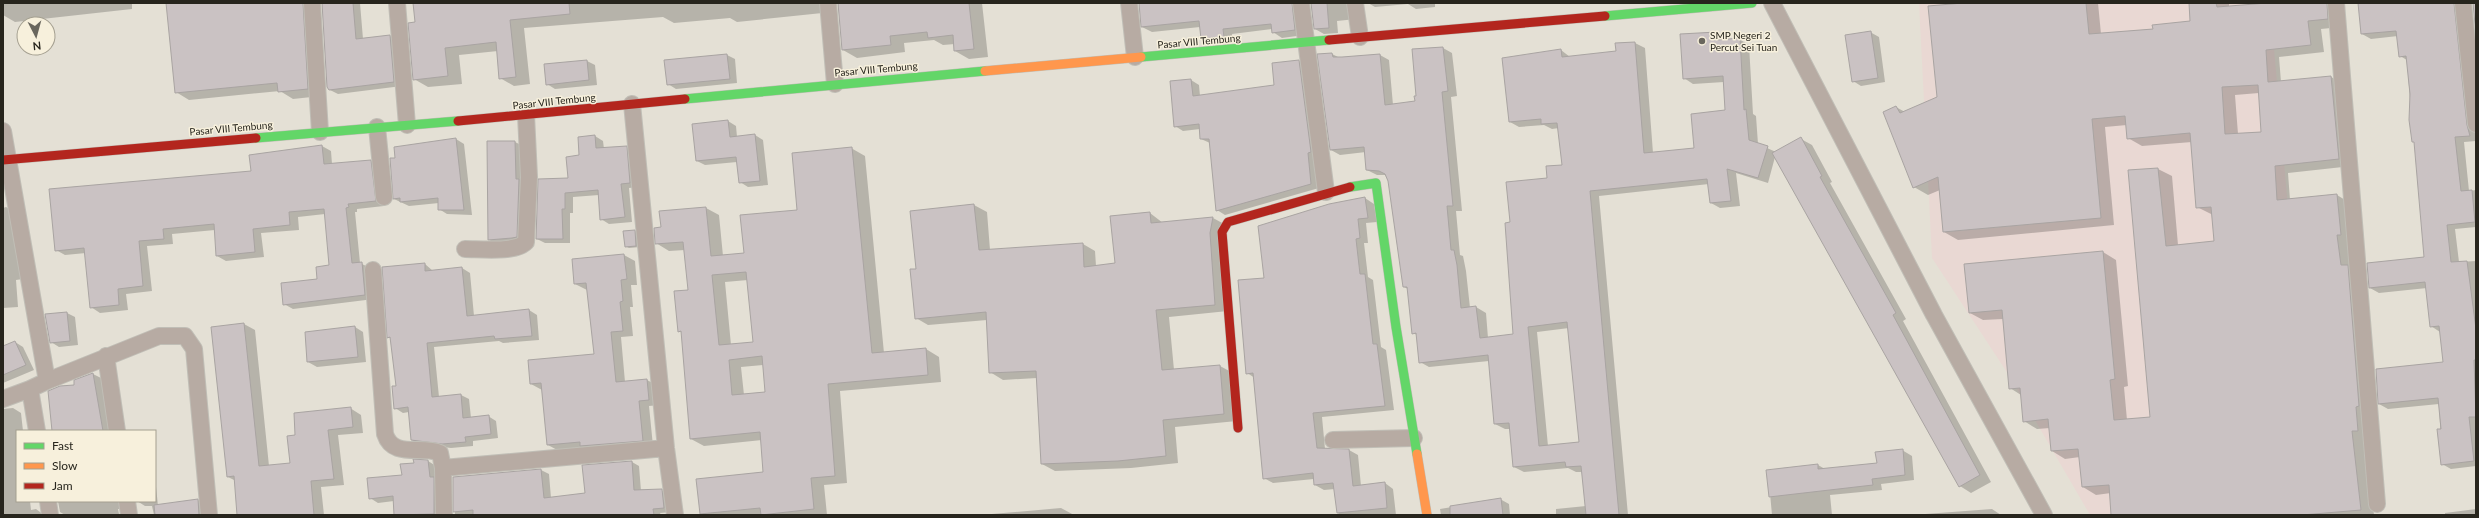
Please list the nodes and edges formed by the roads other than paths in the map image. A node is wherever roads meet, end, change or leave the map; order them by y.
1 (312, 3) edge
2 (397, 3) edge
3 (828, 3) edge
4 (1129, 3) edge
5 (1301, 3) edge
6 (1355, 3) edge
7 (1752, 3) edge
8 (1772, 3) edge
9 (2336, 3) edge
10 (2463, 3) edge
11 (1360, 37) junction
12 (1304, 42) junction
13 (1135, 57) junction
14 (835, 84) junction
15 (632, 104) junction
16 (526, 115) junction
17 (2476, 124) edge
18 (407, 125) junction
19 (377, 126) junction
20 (3, 132) edge
21 (320, 132) junction
22 (5, 160) edge
23 (1326, 192) junction
24 (384, 197) dead end
25 (465, 249) dead end
26 (374, 270) dead end
27 (106, 356) junction
28 (47, 381) junction
29 (30, 389) junction
30 (3, 399) edge
31 (1238, 428) dead end
32 (37, 430) edge
33 (117, 430) edge
34 (1414, 438) junction
35 (1333, 440) dead end
36 (666, 448) junction
37 (443, 468) junction
38 (48, 502) edge
39 (127, 502) edge
40 (2377, 504) dead end
41 (50, 515) edge
42 (129, 515) edge
43 (209, 515) edge
44 (444, 515) edge
45 (675, 515) edge
46 (1427, 515) edge
47 (2044, 515) edge

1 - 21 street
2 - 18 street
3 - 14 street
4 - 13 street
5 - 12 street
6 - 11 street
7 - 11 street, Pasar VIII Tembung
8 - 47 street
9 - 40 street
10 - 17 street
11 - 12 street, Pasar VIII Tembung
12 - 13 street, Pasar VIII Tembung
12 - 23 street
13 - 14 street, Pasar VIII Tembung
14 - 15 street, Pasar VIII Tembung
15 - 16 street, Pasar VIII Tembung
15 - 36 street
16 - 18 street, Pasar VIII Tembung
16 - 25 street
18 - 19 street, Pasar VIII Tembung
19 - 21 street, Pasar VIII Tembung
19 - 24 street
20 - 22 street
21 - 22 street, Pasar VIII Tembung
22 - 28 street
23 - 31 street
23 - 34 street
26 - 37 street
27 - 28 street
27 - 33 street
27 - 43 street
28 - 29 street
29 - 30 street
29 - 32 street
34 - 35 street
34 - 46 street
36 - 37 street
36 - 45 street
37 - 44 street
38 - 41 street
39 - 42 street

